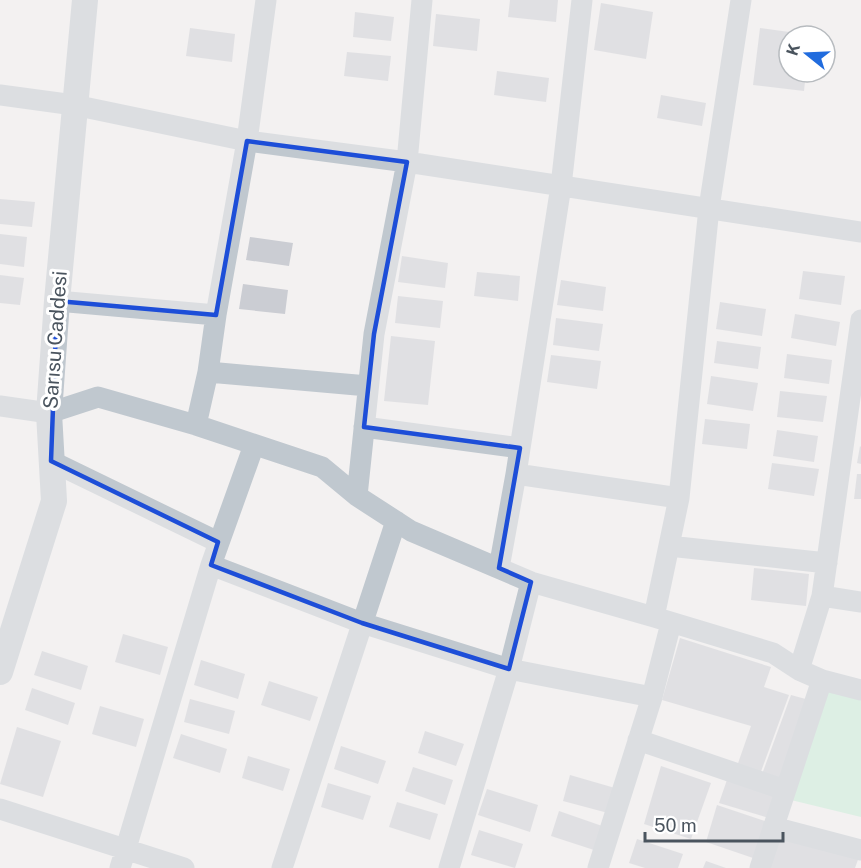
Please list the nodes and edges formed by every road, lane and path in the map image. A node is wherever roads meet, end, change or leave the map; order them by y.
1 (84, 0) edge
2 (266, 0) edge
3 (422, 0) edge
4 (582, 0) edge
5 (741, 0) edge
6 (0, 95) edge
7 (74, 105) junction
8 (248, 141) junction
9 (406, 162) junction
10 (561, 186) junction
11 (709, 208) junction
12 (861, 232) edge
13 (57, 301) junction
14 (216, 315) junction
15 (861, 320) edge
16 (208, 372) junction
17 (368, 386) junction
18 (0, 406) edge
19 (49, 413) junction
20 (196, 425) junction
21 (364, 427) junction
22 (254, 445) junction
23 (520, 448) junction
24 (51, 461) junction
25 (516, 474) junction
26 (357, 496) junction
27 (679, 498) junction
28 (396, 521) junction
29 (218, 542) junction
30 (669, 546) junction
31 (827, 563) junction
32 (211, 565) junction
33 (499, 568) junction
34 (531, 582) junction
35 (822, 596) junction
36 (861, 602) edge
37 (662, 620) junction
38 (362, 623) junction
39 (509, 669) junction
40 (799, 670) junction
41 (0, 672) edge
42 (822, 680) junction
43 (861, 690) edge
44 (652, 697) junction
45 (638, 740) junction
46 (785, 790) junction
47 (0, 808) edge
48 (773, 827) junction
49 (861, 850) edge
50 (123, 859) edge
51 (184, 868) edge
52 (282, 868) edge
53 (448, 868) edge
54 (598, 868) edge
55 (760, 868) edge

1 - 7 street, Sarısu Caddesi
2 - 8 street
3 - 9 street
4 - 10 street
5 - 11 street
6 - 7 street
7 - 8 street
7 - 13 street, Sarısu Caddesi
8 - 9 street
8 - 14 street
9 - 10 street
9 - 17 street
10 - 11 street
10 - 23 street
11 - 12 street
11 - 27 street
13 - 14 street
13 - 19 street, Sarısu Caddesi
14 - 16 street
15 - 31 street
16 - 17 street
16 - 20 street
17 - 21 street
18 - 19 street
19 - 20 street
19 - 24 street, Sarısu Caddesi
20 - 22 street
21 - 23 street
21 - 26 street
22 - 26 street
22 - 29 street
23 - 25 street
24 - 29 street
24 - 41 street, Sarısu Caddesi
25 - 27 street
25 - 33 street
26 - 28 street
27 - 30 street
28 - 33 street
28 - 38 street
29 - 32 street
30 - 31 street
30 - 37 street
31 - 35 street
32 - 38 street
32 - 50 street
33 - 34 street
34 - 37 street
34 - 39 street
35 - 36 street
35 - 40 street
37 - 40 street
37 - 44 street
38 - 39 street
38 - 52 street
39 - 44 street
39 - 53 street
40 - 42 street
42 - 43 street
42 - 46 street
44 - 45 street
45 - 46 street
45 - 54 street
46 - 48 street
47 - 50 street
48 - 49 street
48 - 55 street
50 - 51 street

